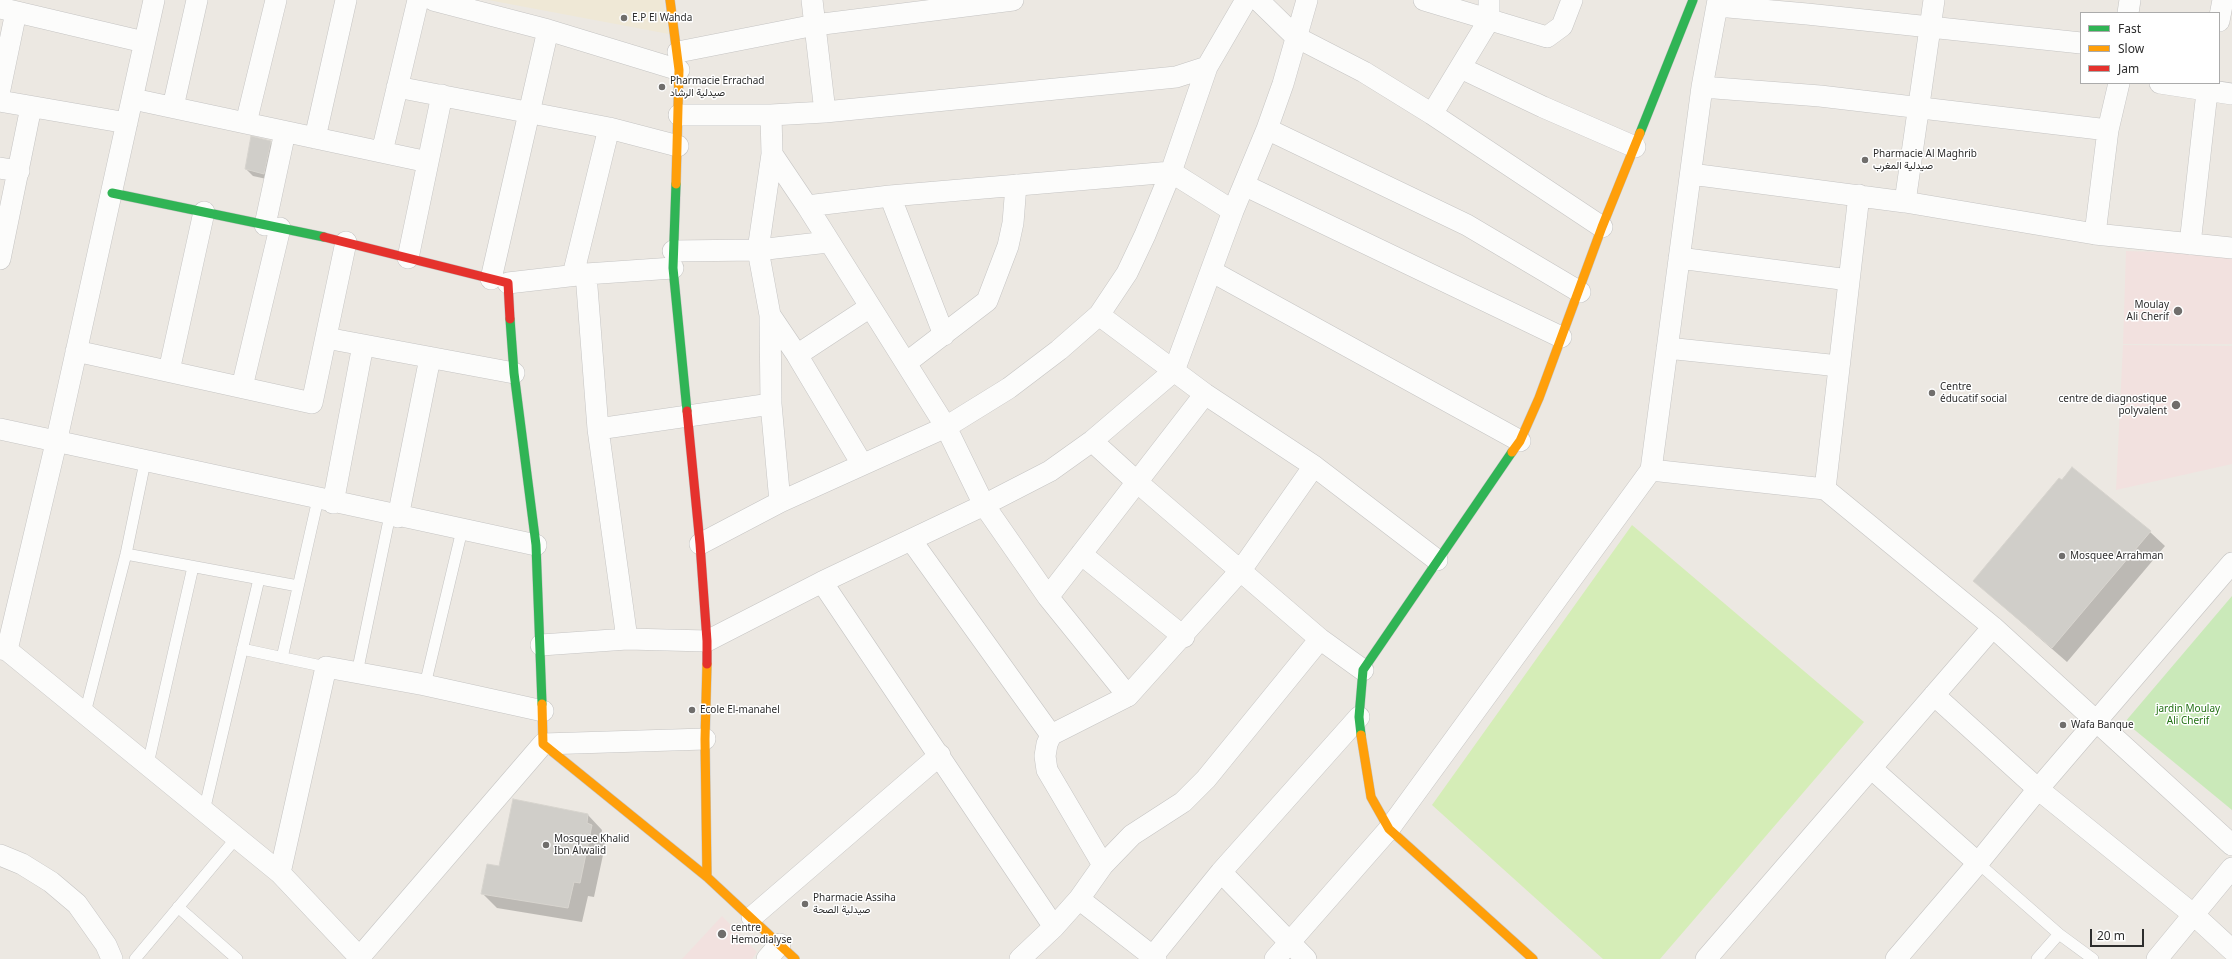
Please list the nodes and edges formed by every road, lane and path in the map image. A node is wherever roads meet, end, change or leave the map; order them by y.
1 (154, 0) edge
2 (197, 0) edge
3 (276, 0) edge
4 (346, 0) edge
5 (418, 0) edge
6 (433, 0) edge
7 (670, 0) edge
8 (812, 0) edge
9 (1013, 0) edge
10 (1246, 0) edge
11 (1258, 0) edge
12 (1308, 0) edge
13 (1424, 0) edge
14 (1572, 0) edge
15 (1693, 0) edge
16 (1934, 0) edge
17 (2130, 0) edge
18 (2223, 0) edge
19 (1717, 3) edge
20 (8, 10) edge
21 (1489, 10) edge
22 (2128, 12) edge
23 (2220, 16) edge
24 (815, 25) junction
25 (1930, 27) junction
26 (548, 30) junction
27 (1296, 37) junction
28 (144, 42) junction
29 (2080, 43) edge
30 (678, 61) junction
31 (1207, 67) junction
32 (1460, 68) junction
33 (2119, 84) edge
34 (2172, 84) edge
35 (397, 87) junction
36 (1702, 87) junction
37 (2208, 87) edge
38 (0, 89) edge
39 (2232, 94) edge
40 (442, 95) junction
41 (133, 99) junction
42 (0, 102) edge
43 (32, 107) junction
44 (173, 107) junction
45 (1918, 109) junction
46 (825, 112) junction
47 (527, 114) junction
48 (1432, 114) junction
49 (679, 115) junction
50 (771, 115) junction
51 (127, 123) junction
52 (246, 123) junction
53 (609, 128) junction
54 (1267, 129) junction
55 (2108, 130) junction
56 (285, 132) junction
57 (315, 138) junction
58 (678, 146) junction
59 (1635, 147) junction
60 (382, 152) junction
61 (772, 154) junction
62 (428, 162) junction
63 (10, 169) edge
64 (1170, 172) junction
65 (1691, 174) junction
66 (1016, 185) junction
67 (1244, 185) junction
68 (112, 193) junction
69 (1858, 195) junction
70 (890, 196) junction
71 (1905, 202) junction
72 (808, 206) junction
73 (1234, 211) junction
74 (204, 212) junction
75 (272, 226) junction
76 (1602, 227) junction
77 (2095, 234) junction
78 (346, 242) junction
79 (828, 242) junction
80 (2190, 244) junction
81 (2232, 248) edge
82 (758, 250) junction
83 (1, 252) edge
84 (408, 258) junction
85 (1679, 258) junction
86 (673, 259) junction
87 (1211, 272) junction
88 (580, 274) junction
89 (1849, 280) junction
90 (500, 281) junction
91 (1580, 292) junction
92 (870, 307) junction
93 (770, 315) junction
94 (1099, 315) junction
95 (944, 335) junction
96 (1561, 337) junction
97 (326, 338) junction
98 (363, 345) junction
99 (1667, 348) junction
100 (76, 351) junction
101 (798, 355) junction
102 (430, 358) junction
103 (906, 363) junction
104 (1839, 366) junction
105 (169, 371) junction
106 (1174, 371) junction
107 (514, 372) junction
108 (242, 387) junction
109 (1205, 394) junction
110 (771, 404) junction
111 (687, 416) junction
112 (946, 426) junction
113 (0, 429) edge
114 (598, 429) junction
115 (1092, 441) junction
116 (1520, 441) junction
117 (56, 443) junction
118 (145, 462) junction
119 (862, 464) junction
120 (1314, 466) junction
121 (1651, 470) junction
122 (1136, 482) junction
123 (1825, 489) junction
124 (325, 501) junction
125 (780, 502) junction
126 (984, 505) junction
127 (394, 516) junction
128 (462, 530) junction
129 (911, 540) junction
130 (700, 544) junction
131 (536, 545) junction
132 (126, 554) junction
133 (1081, 554) junction
134 (1437, 560) junction
135 (2232, 563) edge
136 (193, 567) junction
137 (1241, 570) junction
138 (259, 579) junction
139 (822, 582) junction
140 (298, 586) junction
141 (1048, 597) junction
142 (1993, 627) junction
143 (1184, 637) junction
144 (627, 639) junction
145 (1320, 639) junction
146 (707, 641) junction
147 (540, 645) junction
148 (242, 649) junction
149 (4, 650) edge
150 (282, 658) junction
151 (326, 667) junction
152 (1363, 670) junction
153 (357, 673) junction
154 (425, 685) junction
155 (1934, 695) junction
156 (1128, 696) junction
157 (543, 711) junction
158 (85, 713) junction
159 (1359, 716) junction
160 (2097, 722) junction
161 (1051, 735) junction
162 (705, 739) junction
163 (543, 744) junction
164 (940, 755) junction
165 (148, 764) junction
166 (1871, 768) junction
167 (2038, 789) junction
168 (204, 811) junction
169 (1389, 829) junction
170 (236, 837) junction
171 (2232, 845) edge
172 (0, 855) edge
173 (1978, 863) junction
174 (1103, 865) junction
175 (2232, 868) edge
176 (1221, 872) junction
177 (280, 873) junction
178 (707, 877) junction
179 (1079, 899) junction
180 (178, 907) junction
181 (2194, 915) junction
182 (752, 917) junction
183 (1054, 927) junction
184 (2059, 934) junction
185 (1289, 943) junction
186 (2232, 950) edge
187 (774, 952) edge
188 (1027, 957) edge
189 (360, 958) edge
190 (1155, 958) edge
191 (112, 959) edge
192 (135, 959) edge
193 (237, 959) edge
194 (795, 959) edge
195 (1275, 959) edge
196 (1306, 959) edge
197 (1533, 959) edge
198 (1706, 959) edge
199 (1896, 959) edge
200 (2037, 959) edge
201 (2093, 959) edge
202 (2157, 959) edge

1 - 28 street
2 - 44 street
3 - 52 street
4 - 57 street
5 - 35 street
6 - 26 street
7 - 30 street
8 - 24 street
9 - 24 street
10 - 31 street
11 - 27 street
12 - 27 street
13 - 21 street
14 - 21 street
15 - 59 street
16 - 25 street
17 - 22 street
18 - 23 street
19 - 25 street
19 - 36 street
20 - 28 street
20 - 38 street
21 - 32 street
24 - 30 street
24 - 46 street
25 - 29 street
25 - 45 street
26 - 30 street
26 - 47 street
27 - 48 street
27 - 54 street
28 - 41 street
30 - 49 street
31 - 46 street
31 - 64 street
32 - 48 street
32 - 59 street
33 - 55 street
34 - 37 street
35 - 40 street
35 - 60 street
36 - 45 street
36 - 65 street
37 - 39 street
37 - 80 street
40 - 47 street
40 - 62 street
41 - 44 street
41 - 51 street
42 - 43 street
43 - 51 street
43 - 63 street
44 - 52 street
45 - 55 street
45 - 71 street
46 - 50 street
47 - 53 street
47 - 90 street
48 - 76 street
49 - 50 street
49 - 58 street
50 - 61 street
51 - 68 street
52 - 56 street
53 - 58 street
53 - 88 street
54 - 67 street
54 - 91 street
55 - 77 street
56 - 57 street
56 - 75 street
57 - 60 street
58 - 86 street
59 - 76 street
60 - 62 street
61 - 72 street
61 - 82 street
62 - 84 street
63 - 83 street
64 - 66 street
64 - 73 street
64 - 94 street
65 - 69 street
65 - 85 street
66 - 70 street
66 - 95 street
67 - 73 street
67 - 96 street
68 - 74 street
68 - 100 street
69 - 71 street
69 - 89 street
70 - 72 street
70 - 95 street
71 - 77 street
72 - 79 street
73 - 87 street
74 - 75 street
74 - 105 street
75 - 78 street
75 - 108 street
76 - 91 street
77 - 80 street
78 - 84 street
78 - 97 street
79 - 82 street
79 - 92 street
80 - 81 street
82 - 86 street
82 - 93 street
84 - 90 street
85 - 89 street
85 - 99 street
86 - 88 street
86 - 111 street
87 - 106 street
87 - 116 street
88 - 90 street
88 - 114 street
89 - 104 street
90 - 107 street
91 - 96 street
92 - 101 street
92 - 103 street
93 - 101 street
93 - 110 street
94 - 106 street
94 - 112 street
95 - 103 street
96 - 116 street
97 - 98 street
97 - 108 street
98 - 102 street
98 - 124 street
99 - 104 street
99 - 121 street
100 - 105 street
100 - 117 street
101 - 119 street
102 - 107 street
102 - 127 street
103 - 112 street
104 - 123 street
105 - 108 street
106 - 109 street
106 - 115 street
107 - 131 street
109 - 120 street
109 - 122 street
110 - 111 street
110 - 125 street
111 - 114 street
111 - 130 street
112 - 119 street
112 - 126 street
113 - 117 street
114 - 144 street
115 - 122 street
115 - 126 street
116 - 134 street
117 - 118 street
117 - 149 street
118 - 124 street
118 - 132 lane
119 - 125 street
120 - 134 street
120 - 137 street
121 - 123 street
121 - 169 street
122 - 133 street
122 - 137 street
123 - 142 street
124 - 127 street
124 - 140 lane
125 - 130 street
126 - 129 street
126 - 141 street
127 - 128 street
127 - 153 lane
128 - 131 street
128 - 154 lane
129 - 139 street
129 - 161 street
130 - 146 street
131 - 147 street
132 - 136 lane
132 - 158 lane
133 - 141 street
133 - 143 street
134 - 152 street
135 - 160 street
136 - 138 lane
136 - 165 lane
137 - 143 street
137 - 145 street
138 - 140 lane
138 - 148 lane
139 - 146 street
139 - 164 street
140 - 150 lane
141 - 156 street
142 - 155 street
142 - 160 street
143 - 156 street
144 - 146 street
144 - 147 street
145 - 152 street
145 - 174 street
146 - 162 street
147 - 157 street
148 - 150 lane
148 - 168 lane
149 - 158 street
150 - 151 lane
151 - 153 street
151 - 177 street
152 - 159 street
153 - 154 street
154 - 157 street
155 - 166 street
155 - 167 street
156 - 161 street
157 - 163 street
158 - 165 street
159 - 169 street
159 - 176 street
160 - 167 street
160 - 171 street
161 - 174 street
162 - 163 street
162 - 178 street
163 - 178 street
163 - 189 street
164 - 182 street
164 - 183 street
165 - 168 street
166 - 173 street
166 - 198 street
167 - 173 street
167 - 181 street
168 - 170 street
169 - 185 street
169 - 197 street
170 - 177 street
170 - 180 lane
172 - 191 street
173 - 184 lane
173 - 199 street
174 - 179 street
175 - 181 street
176 - 185 street
176 - 190 street
177 - 189 street
178 - 182 street
179 - 183 street
179 - 190 street
180 - 192 lane
180 - 193 lane
181 - 186 street
181 - 202 street
182 - 187 street
183 - 188 street
184 - 200 lane
184 - 201 lane
185 - 195 street
185 - 196 street
187 - 194 street

